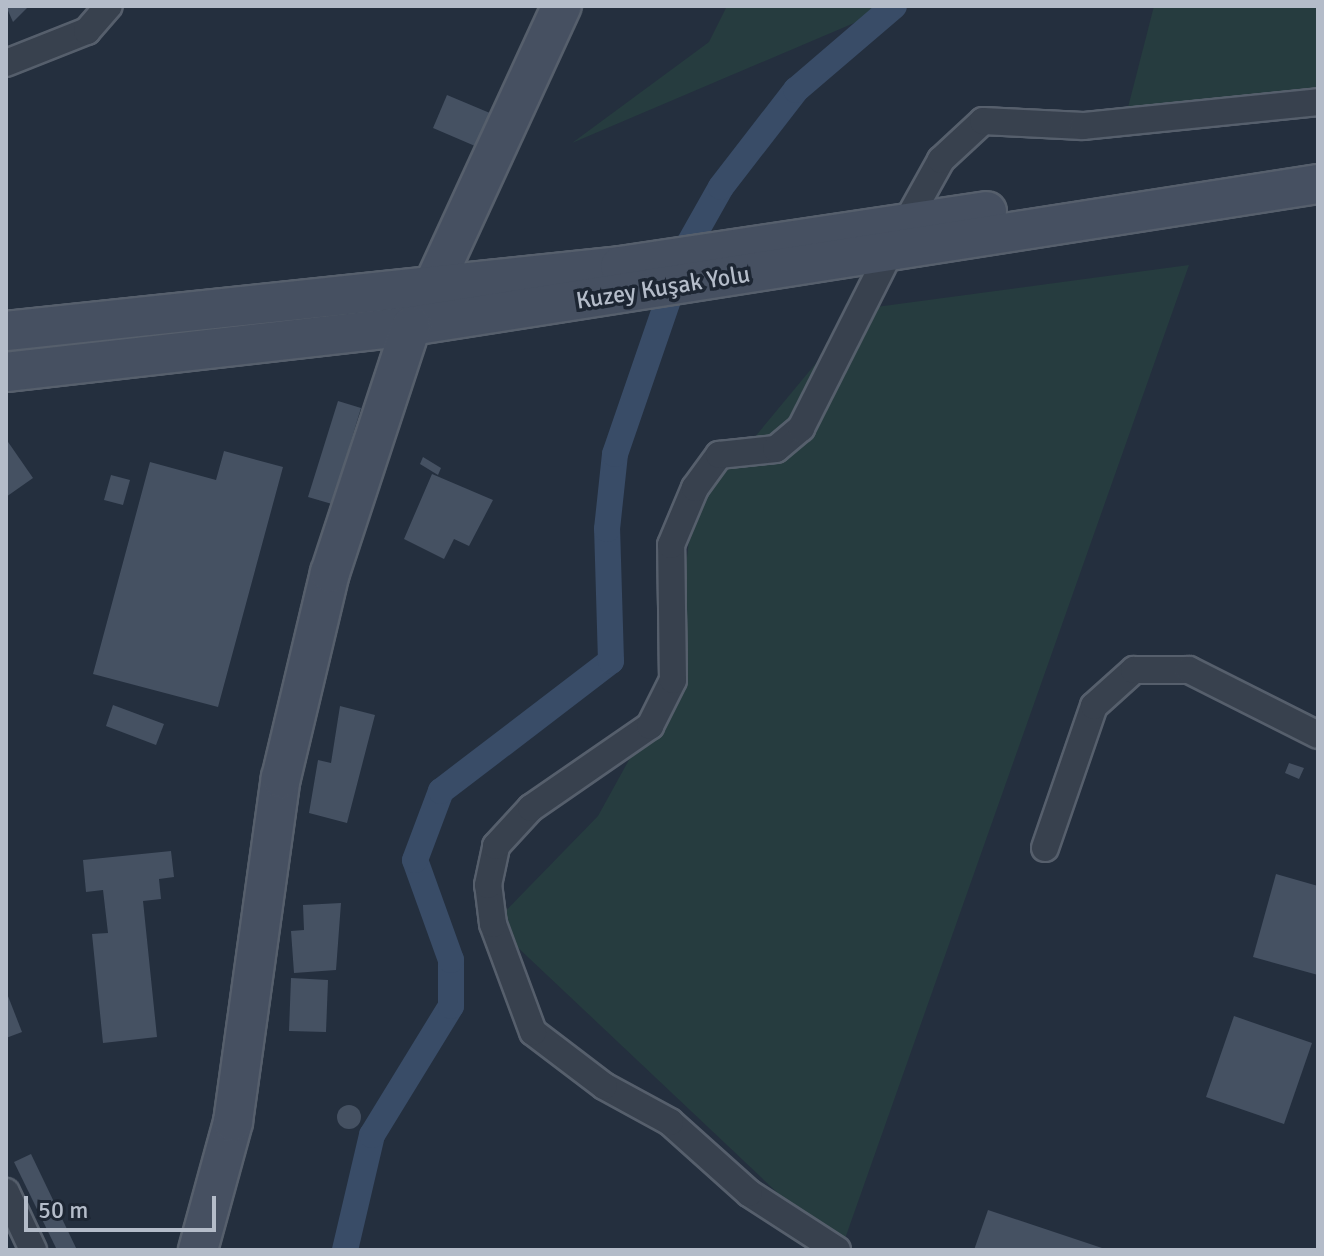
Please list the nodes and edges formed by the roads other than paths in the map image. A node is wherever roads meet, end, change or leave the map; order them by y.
1 (109, 6) edge
2 (562, 6) edge
3 (6, 63) edge
4 (1318, 102) edge
5 (1318, 160) edge
6 (1318, 184) edge
7 (911, 214) dead end
8 (739, 263) junction
9 (883, 266) dead end
10 (614, 282) junction
11 (432, 288) junction
12 (411, 326) junction
13 (6, 331) edge
14 (6, 372) edge
15 (1318, 735) edge
16 (1045, 848) dead end
17 (6, 1192) edge
18 (33, 1250) edge
19 (198, 1250) edge
20 (837, 1250) edge

1 - 3 street
2 - 11 main road
4 - 7 street
5 - 8 main road, Kuzey Kuşak Yolu
6 - 8 main road, Kuzey Kuşak Yolu
8 - 10 main road, Kuzey Kuşak Yolu
9 - 20 street
10 - 11 main road, Kuzey Kuşak Yolu
10 - 12 main road, Kuzey Kuşak Yolu
11 - 13 main road, Kuzey Kuşak Yolu
12 - 14 main road, Kuzey Kuşak Yolu
12 - 19 main road
15 - 16 street
17 - 18 street

